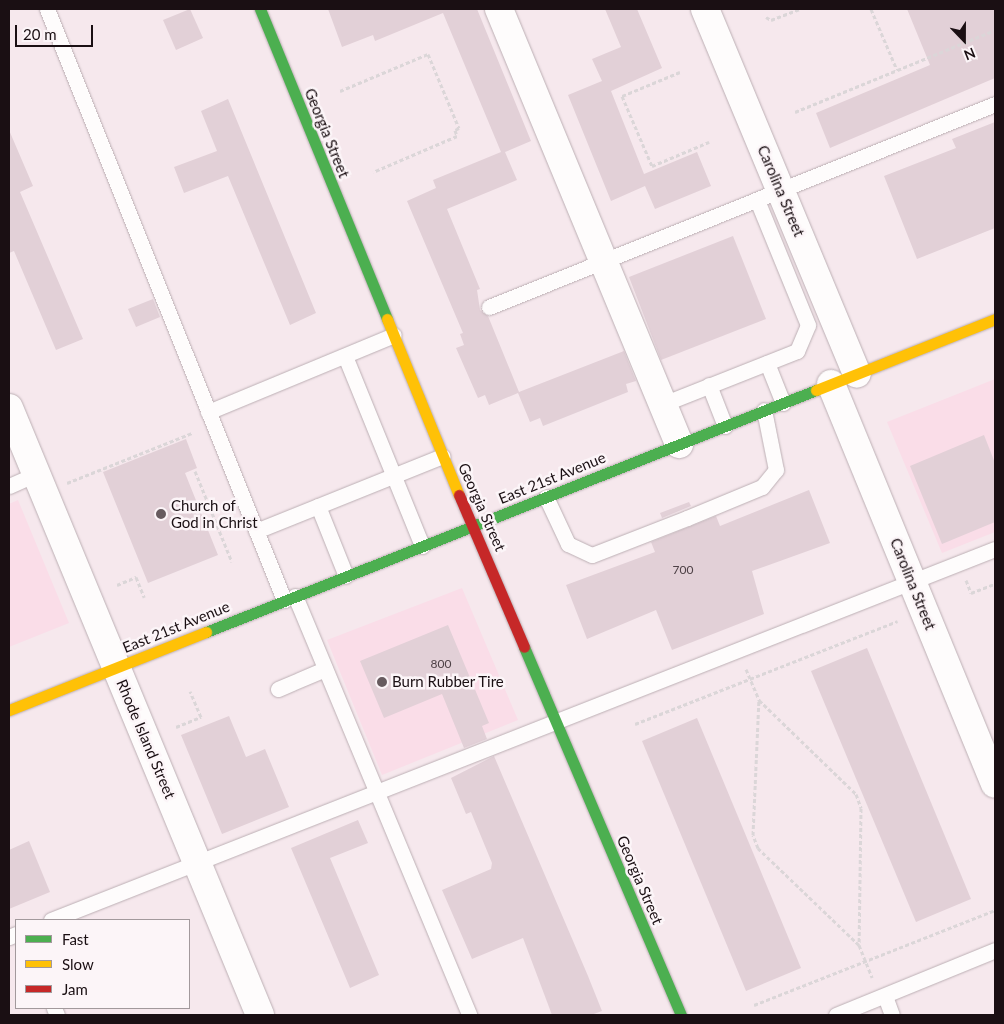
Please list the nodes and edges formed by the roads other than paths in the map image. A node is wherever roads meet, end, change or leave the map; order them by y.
1 (47, 9) edge
2 (260, 9) edge
3 (499, 9) edge
4 (706, 9) edge
5 (995, 104) edge
6 (769, 196) junction
7 (604, 261) junction
8 (489, 307) dead end
9 (815, 308) junction
10 (995, 319) edge
11 (394, 335) junction
12 (345, 356) junction
13 (767, 363) junction
14 (857, 374) junction
15 (831, 384) junction
16 (709, 385) junction
17 (783, 403) junction
18 (663, 404) junction
19 (9, 408) edge
20 (764, 410) junction
21 (208, 412) junction
22 (725, 426) junction
23 (679, 444) junction
24 (443, 456) junction
25 (394, 476) junction
26 (40, 483) junction
27 (9, 486) edge
28 (546, 497) junction
29 (318, 506) junction
30 (473, 526) junction
31 (256, 531) junction
32 (422, 546) junction
33 (995, 549) edge
34 (346, 576) junction
35 (912, 582) junction
36 (289, 598) junction
37 (116, 667) junction
38 (325, 670) junction
39 (278, 689) dead end
40 (9, 710) edge
41 (556, 721) junction
42 (995, 784) edge
43 (376, 792) junction
44 (197, 862) junction
45 (54, 919) edge
46 (995, 950) edge
47 (885, 996) junction
48 (260, 1015) edge
49 (469, 1015) edge
50 (681, 1015) edge
51 (836, 1015) edge
52 (892, 1015) edge

1 - 21 lane
2 - 11 street, Georgia Street
3 - 7 street
4 - 6 street, Carolina Street
5 - 6 lane
6 - 7 lane
6 - 9 street, Carolina Street
7 - 8 lane
7 - 18 street
9 - 13 lane
9 - 14 street, Carolina Street
10 - 14 street, East 21st Avenue
11 - 12 lane
11 - 24 street, Georgia Street
12 - 21 lane
12 - 25 lane
13 - 16 lane
13 - 17 lane
14 - 15 street, East 21st Avenue
15 - 17 street, East 21st Avenue
15 - 35 street, Carolina Street
16 - 18 lane
16 - 22 lane
17 - 20 street, East 21st Avenue
18 - 23 street
19 - 26 street, Rhode Island Street
20 - 22 street, East 21st Avenue
20 - 28 lane
21 - 31 lane
22 - 23 street, East 21st Avenue
23 - 28 street, East 21st Avenue
24 - 25 lane
24 - 30 street, Georgia Street
25 - 29 lane
25 - 32 lane
26 - 27 lane
26 - 37 street, Rhode Island Street
28 - 30 street, East 21st Avenue
29 - 31 lane
29 - 34 lane
30 - 32 street, East 21st Avenue
30 - 41 street, Georgia Street
31 - 36 lane
32 - 34 street, East 21st Avenue
33 - 35 lane
34 - 36 street, East 21st Avenue
35 - 41 lane
35 - 42 street, Carolina Street
36 - 37 street, East 21st Avenue
36 - 38 lane
37 - 40 street, East 21st Avenue
37 - 44 street, Rhode Island Street
38 - 39 lane
38 - 43 lane
41 - 43 lane
41 - 50 street, Georgia Street
43 - 44 lane
43 - 49 lane
44 - 45 lane
44 - 48 street, Rhode Island Street
46 - 47 lane
47 - 51 lane
47 - 52 lane

